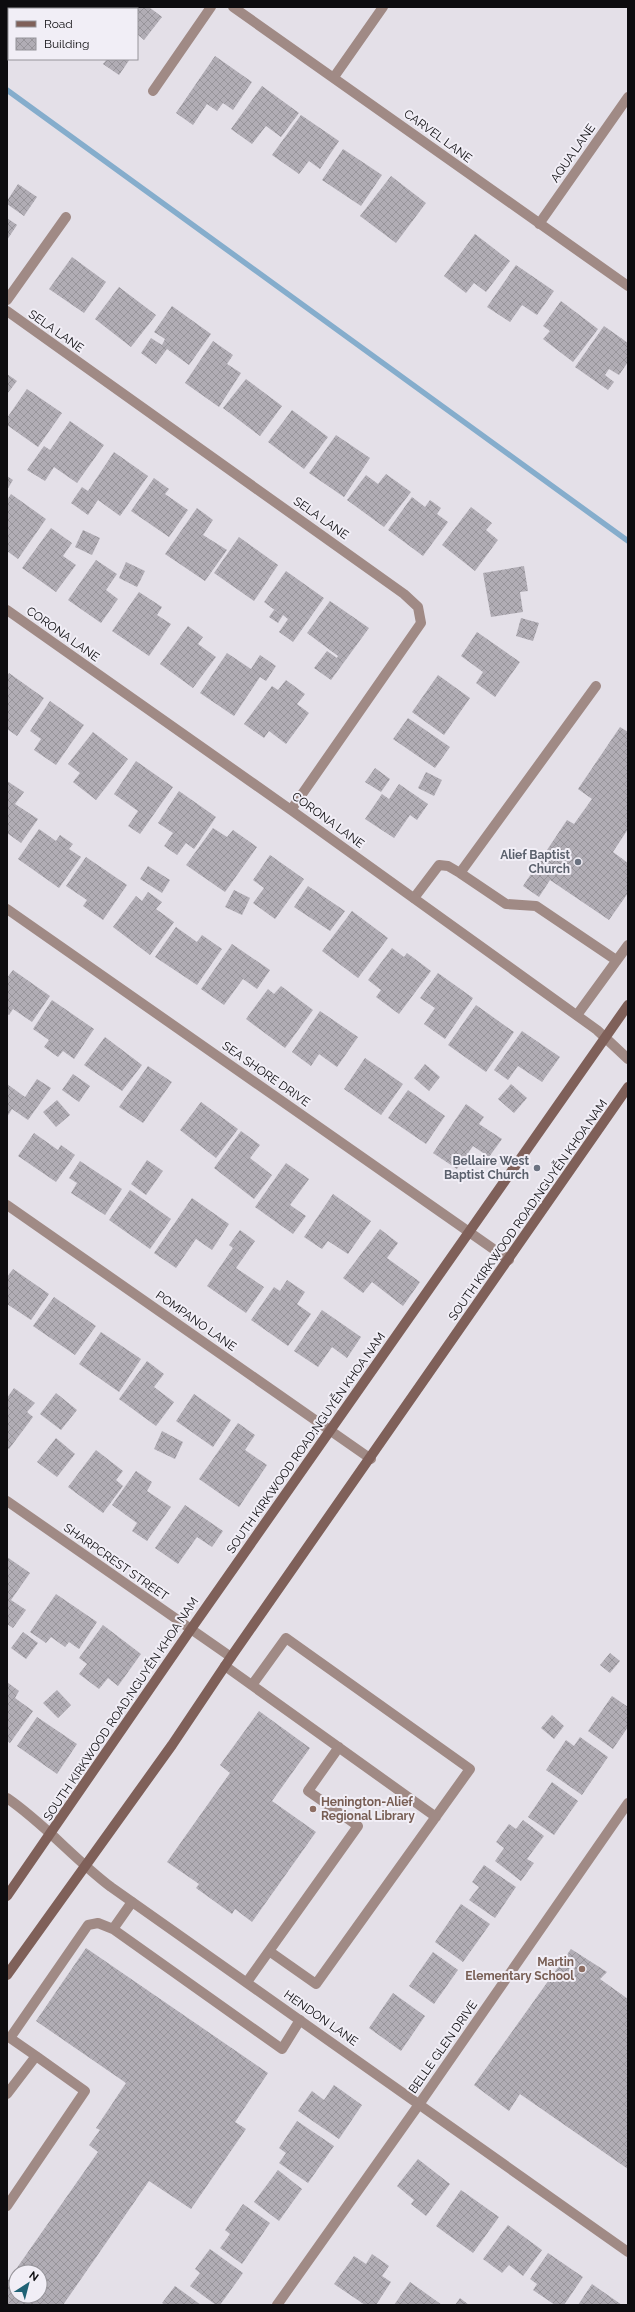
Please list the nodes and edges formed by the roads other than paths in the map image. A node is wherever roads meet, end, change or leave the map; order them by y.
1 (211, 7) edge
2 (233, 7) edge
3 (383, 7) edge
4 (334, 77) junction
5 (153, 91) dead end
6 (628, 97) edge
7 (66, 217) dead end
8 (539, 224) junction
9 (628, 286) edge
10 (7, 300) edge
11 (7, 311) edge
12 (7, 610) edge
13 (596, 686) dead end
14 (291, 810) junction
15 (460, 873) junction
16 (414, 898) junction
17 (7, 909) edge
18 (628, 945) edge
19 (616, 960) junction
20 (628, 1005) edge
21 (576, 1015) junction
22 (606, 1036) junction
23 (628, 1058) edge
24 (628, 1087) edge
25 (7, 1205) edge
26 (469, 1232) junction
27 (509, 1260) junction
28 (331, 1431) junction
29 (371, 1459) junction
30 (7, 1501) edge
31 (191, 1629) junction
32 (228, 1661) junction
33 (252, 1685) junction
34 (340, 1747) junction
35 (7, 1798) edge
36 (628, 1803) edge
37 (436, 1816) junction
38 (52, 1834) junction
39 (85, 1867) junction
40 (7, 1896) edge
41 (132, 1902) junction
42 (113, 1930) junction
43 (269, 1951) junction
44 (7, 1975) edge
45 (247, 1982) junction
46 (300, 2020) junction
47 (36, 2056) junction
48 (7, 2092) edge
49 (420, 2104) junction
50 (7, 2206) edge
51 (628, 2252) edge
52 (280, 2304) edge

1 - 5 street
2 - 4 street, CARVEL LANE
3 - 4 street
4 - 8 street, CARVEL LANE
6 - 8 street, AQUA LANE
7 - 10 street
8 - 9 street, CARVEL LANE
11 - 14 street, SELA LANE
12 - 14 street, CORONA LANE
13 - 15 street
14 - 16 street, CORONA LANE
15 - 16 street
15 - 19 street
16 - 21 street, CORONA LANE
17 - 26 street, SEA SHORE DRIVE
18 - 19 street
19 - 21 street
20 - 22 main road, SOUTH KIRKWOOD ROAD;NGUYỄN KHOA NAM
21 - 22 street, CORONA LANE
22 - 23 street, CORONA LANE
22 - 26 main road, SOUTH KIRKWOOD ROAD;NGUYỄN KHOA NAM
24 - 27 main road, SOUTH KIRKWOOD ROAD;NGUYỄN KHOA NAM
25 - 28 street, POMPANO LANE
26 - 27 street, SEA SHORE DRIVE
26 - 28 main road, SOUTH KIRKWOOD ROAD;NGUYỄN KHOA NAM
27 - 29 main road, SOUTH KIRKWOOD ROAD;NGUYỄN KHOA NAM
28 - 29 street, POMPANO LANE
28 - 31 main road, SOUTH KIRKWOOD ROAD;NGUYỄN KHOA NAM
29 - 32 main road, SOUTH KIRKWOOD ROAD;NGUYỄN KHOA NAM
30 - 31 street, SHARPCREST STREET
31 - 32 street, SHARPCREST STREET
31 - 38 main road, SOUTH KIRKWOOD ROAD;NGUYỄN KHOA NAM
32 - 33 street, SHARPCREST STREET
32 - 39 main road, SOUTH KIRKWOOD ROAD;NGUYỄN KHOA NAM
33 - 34 street, SHARPCREST STREET
33 - 37 street
34 - 37 street, SHARPCREST STREET
34 - 43 street
35 - 38 street, HENDON LANE
36 - 49 street, BELLE GLEN DRIVE
37 - 43 street
38 - 39 street, HENDON LANE
38 - 40 main road, SOUTH KIRKWOOD ROAD;NGUYỄN KHOA NAM
39 - 41 street, HENDON LANE
39 - 44 main road, SOUTH KIRKWOOD ROAD;NGUYỄN KHOA NAM
41 - 42 street
41 - 45 street, HENDON LANE
42 - 46 street
42 - 47 street
43 - 45 street
45 - 46 street, HENDON LANE
46 - 49 street, HENDON LANE
47 - 48 street
47 - 50 street
49 - 51 street, HENDON LANE
49 - 52 street, BELLE GLEN DRIVE

